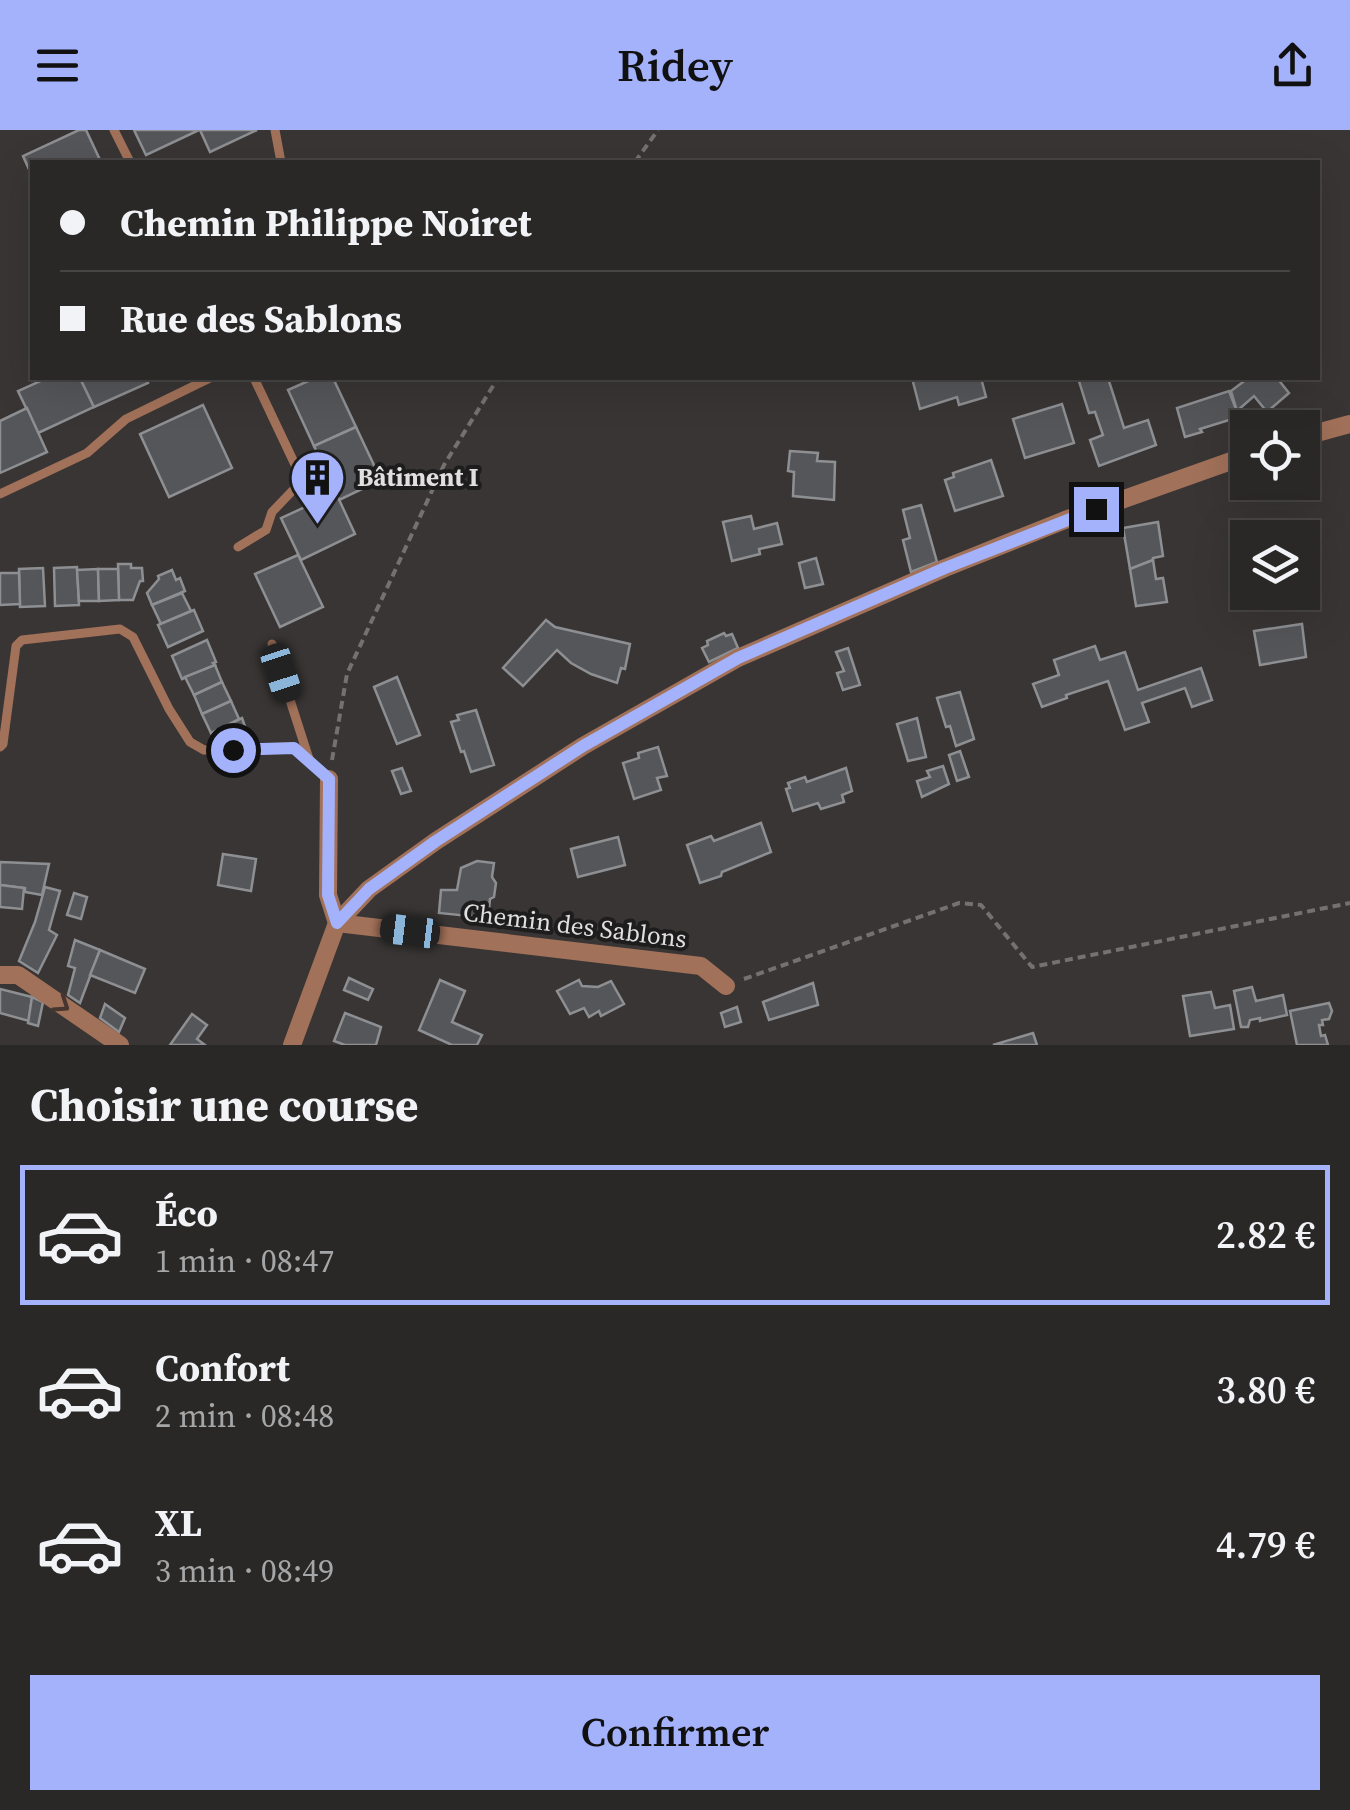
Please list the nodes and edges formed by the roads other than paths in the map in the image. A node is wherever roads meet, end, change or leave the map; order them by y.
1 (114, 130) edge
2 (276, 130) edge
3 (129, 160) edge
4 (280, 160) edge
5 (206, 380) edge
6 (255, 380) edge
7 (1350, 424) edge
8 (1320, 432) edge
9 (1230, 461) edge
10 (0, 494) edge
11 (238, 546) dead end
12 (272, 644) dead end
13 (0, 747) edge
14 (309, 759) junction
15 (329, 779) joint
16 (337, 923) junction
17 (0, 975) edge
18 (726, 986) road end
19 (120, 1045) edge
20 (292, 1045) edge

1 - 3 lane
2 - 4 lane
5 - 10 lane
6 - 11 lane
7 - 8 street
9 - 16 street
12 - 14 lane
13 - 14 lane
14 - 15 lane
15 - 16 street
16 - 18 street, Chemin des Sablons
16 - 20 street
17 -> 19 street

